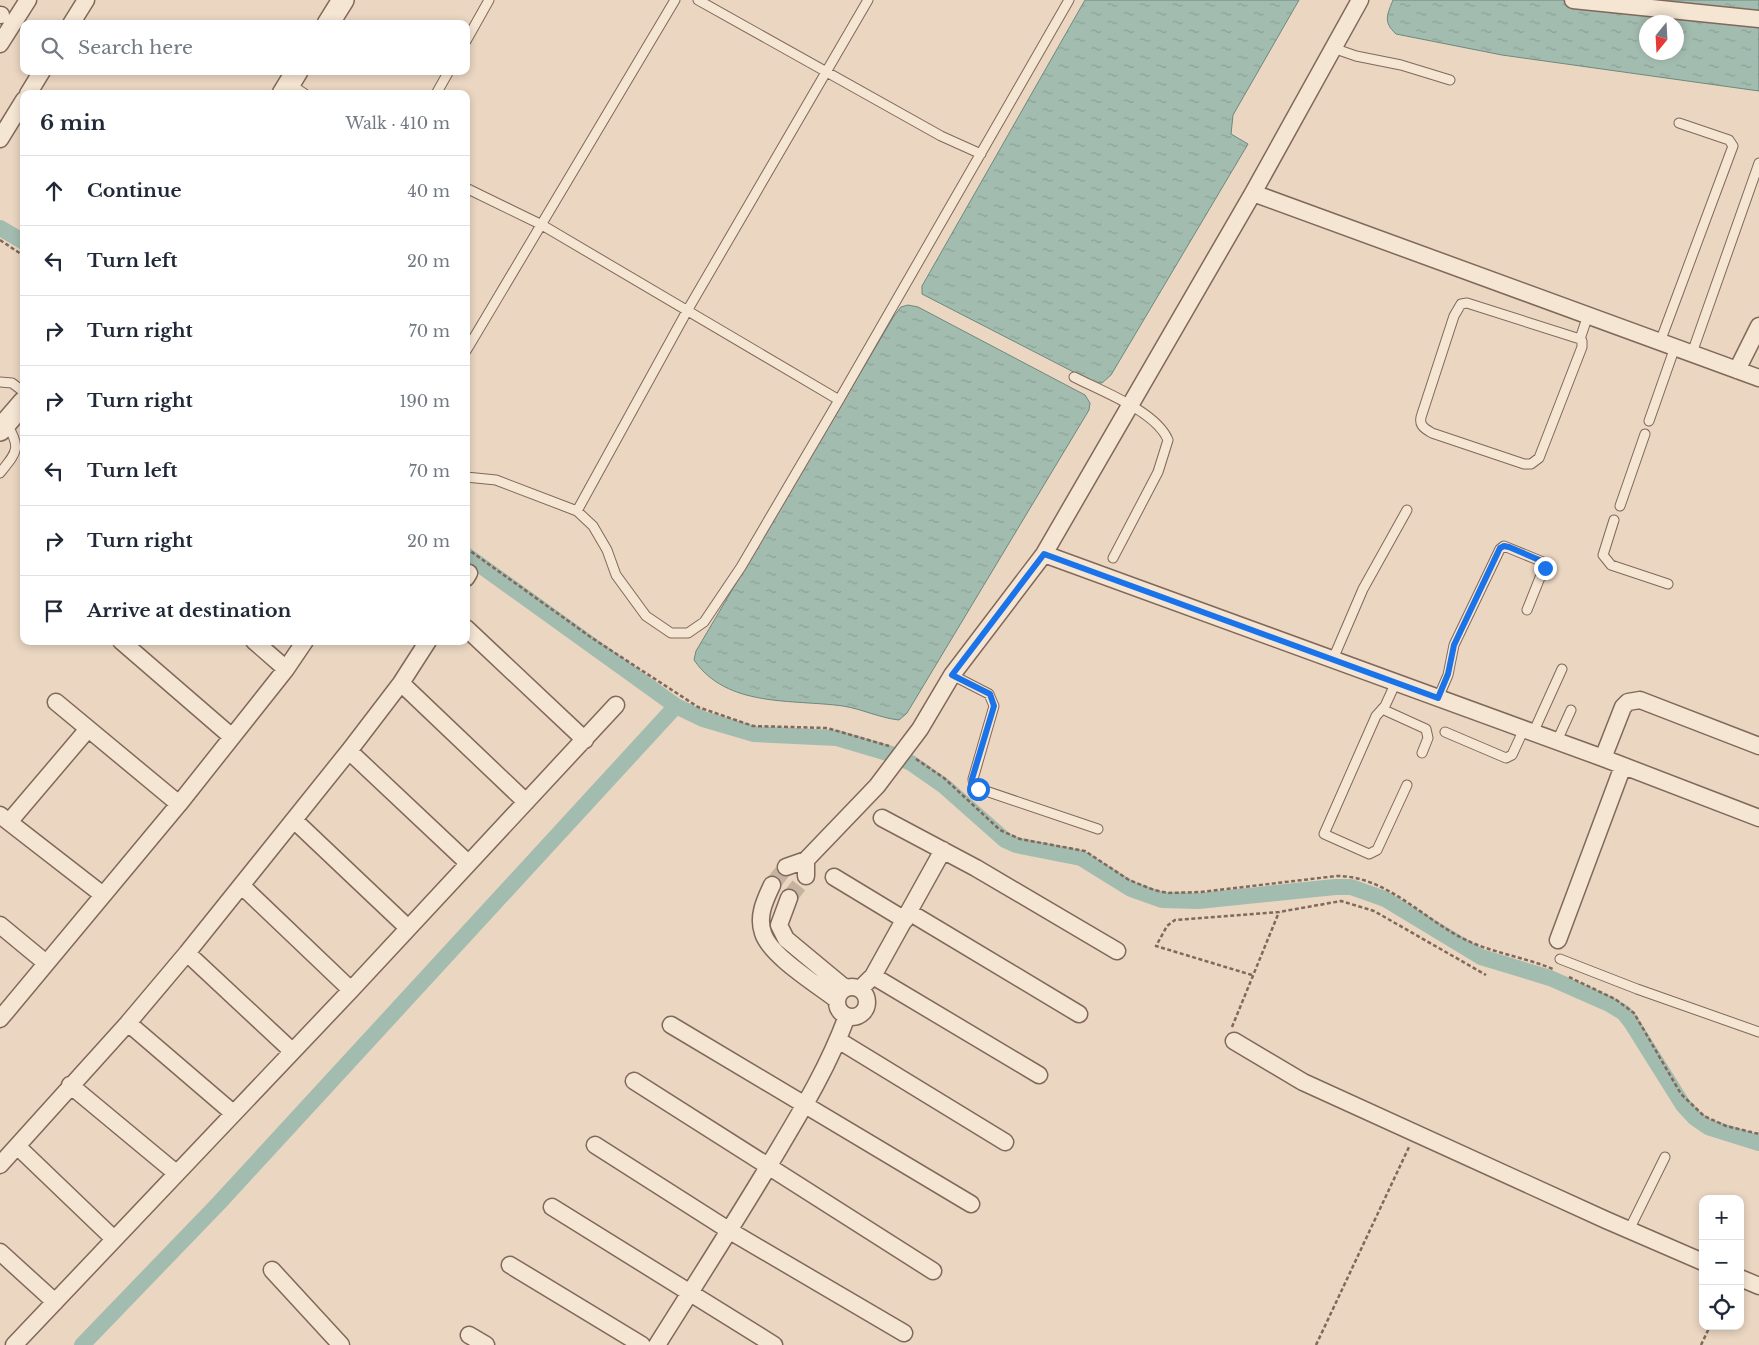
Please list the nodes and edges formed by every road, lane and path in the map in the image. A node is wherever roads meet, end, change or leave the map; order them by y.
1 (28, 0) edge
2 (86, 0) edge
3 (343, 0) edge
4 (489, 0) edge
5 (675, 0) edge
6 (698, 0) edge
7 (868, 0) edge
8 (1069, 0) edge
9 (1360, 0) edge
10 (1572, 0) edge
11 (1759, 19) edge
12 (74, 20) edge
13 (330, 20) edge
14 (470, 34) edge
15 (0, 44) edge
16 (1333, 48) junction
17 (826, 72) junction
18 (40, 75) edge
19 (447, 75) edge
20 (1450, 80) dead end
21 (30, 90) edge
22 (438, 90) edge
23 (20, 106) edge
24 (1679, 123) dead end
25 (0, 139) edge
26 (980, 154) junction
27 (1759, 163) edge
28 (470, 190) edge
29 (1253, 193) junction
30 (542, 225) junction
31 (0, 240) edge
32 (20, 253) edge
33 (687, 311) junction
34 (1588, 315) junction
35 (1759, 326) edge
36 (1580, 339) junction
37 (470, 344) edge
38 (1668, 344) junction
39 (1692, 353) junction
40 (1737, 370) junction
41 (1074, 377) dead end
42 (1759, 378) edge
43 (0, 382) edge
44 (20, 389) edge
45 (839, 400) junction
46 (1130, 406) junction
47 (20, 407) edge
48 (1649, 421) dead end
49 (3, 427) edge
50 (1645, 434) dead end
51 (0, 473) edge
52 (470, 477) edge
53 (1620, 506) dead end
54 (1407, 510) dead end
55 (577, 511) junction
56 (1614, 520) dead end
57 (470, 551) edge
58 (1044, 554) junction
59 (1113, 558) dead end
60 (1668, 584) dead end
61 (1527, 610) dead end
62 (470, 632) edge
63 (126, 645) edge
64 (259, 645) edge
65 (302, 645) edge
66 (425, 645) edge
67 (1333, 659) junction
68 (286, 668) junction
69 (1562, 669) dead end
70 (952, 675) junction
71 (1396, 682) junction
72 (401, 683) junction
73 (1438, 698) junction
74 (56, 702) dead end
75 (616, 705) dead end
76 (1382, 709) junction
77 (1571, 710) dead end
78 (88, 729) junction
79 (1529, 731) junction
80 (1445, 732) dead end
81 (232, 737) junction
82 (584, 740) junction
83 (1557, 741) junction
84 (1759, 746) edge
85 (894, 749) dead end
86 (349, 751) junction
87 (1422, 752) dead end
88 (912, 757) dead end
89 (1603, 758) junction
90 (1623, 766) junction
91 (1407, 785) dead end
92 (526, 802) junction
93 (178, 804) junction
94 (4, 818) edge
95 (882, 818) dead end
96 (1759, 818) edge
97 (294, 820) junction
98 (1098, 829) dead end
99 (943, 850) junction
100 (468, 863) junction
101 (786, 867) dead end
102 (834, 877) dead end
103 (772, 885) tunnel mouth
104 (242, 886) junction
105 (103, 894) junction
106 (789, 898) tunnel mouth
107 (1279, 912) junction
108 (907, 916) junction
109 (0, 924) edge
110 (408, 928) junction
111 (1558, 940) dead end
112 (1117, 950) dead end
113 (187, 953) junction
114 (1560, 959) dead end
115 (46, 963) junction
116 (1556, 971) dead end
117 (1564, 974) dead end
118 (1252, 975) junction
119 (1486, 975) dead end
120 (873, 976) junction
121 (351, 990) junction
122 (847, 992) junction
123 (1078, 1014) dead end
124 (847, 1016) junction
125 (0, 1018) edge
126 (128, 1024) junction
127 (671, 1025) dead end
128 (1759, 1032) edge
129 (838, 1040) junction
130 (1234, 1041) joint
131 (292, 1051) junction
132 (1039, 1076) dead end
133 (634, 1081) dead end
134 (70, 1085) junction
135 (806, 1106) junction
136 (233, 1113) junction
137 (1416, 1132) junction
138 (1759, 1134) edge
139 (1005, 1142) dead end
140 (17, 1146) junction
141 (595, 1146) dead end
142 (1665, 1157) dead end
143 (0, 1165) edge
144 (768, 1167) junction
145 (176, 1173) junction
146 (971, 1204) dead end
147 (552, 1207) dead end
148 (1629, 1230) junction
149 (730, 1231) junction
150 (114, 1239) junction
151 (0, 1252) edge
152 (1699, 1260) edge
153 (510, 1265) dead end
154 (272, 1270) dead end
155 (933, 1271) dead end
156 (1744, 1280) edge
157 (1759, 1286) edge
158 (688, 1294) junction
159 (55, 1302) junction
160 (1708, 1330) edge
161 (904, 1333) dead end
162 (469, 1335) dead end
163 (14, 1345) edge
164 (341, 1345) edge
165 (486, 1345) edge
166 (642, 1345) edge
167 (657, 1345) edge
168 (774, 1345) edge
169 (1316, 1345) edge
170 (1701, 1345) edge

1 - 15 street
2 - 12 street
3 - 13 street
4 - 14 lane
5 - 30 lane
6 - 17 lane
7 - 17 lane
8 - 26 lane
9 - 16 street
10 - 11 street
16 - 20 lane
16 - 29 street
17 - 26 lane
17 - 33 lane
18 - 21 street
19 - 22 lane
23 - 25 street
24 - 38 lane
26 - 45 lane
27 - 39 lane
28 - 30 lane
29 - 34 street
29 - 46 street
30 - 33 lane
30 - 37 lane
31 - 32 path
33 - 45 lane
33 - 55 lane
34 - 36 lane
34 - 38 street
35 - 40 street
36 - 36 lane
38 - 39 street
38 - 48 lane
39 - 40 street
40 - 42 street
41 - 46 lane
43 - 44 lane
45 - 55 lane
46 - 58 street
46 - 59 lane
47 - 49 street
49 - 51 lane
50 - 53 lane
52 - 55 lane
54 - 67 lane
56 - 60 lane
57 - 85 path
58 - 67 street
58 - 70 street
61 - 73 lane
62 - 82 street
63 - 81 street
64 - 68 street
65 - 68 street
66 - 72 street
67 - 71 street
68 - 81 street
69 - 79 lane
70 - 98 lane
70 - 101 street
71 - 73 street
71 - 76 lane
72 - 86 street
72 - 92 street
73 - 79 street
74 - 78 street
75 - 82 street
76 - 87 lane
76 - 91 lane
77 - 83 lane
78 - 93 street
78 - 94 street
79 - 80 lane
79 - 83 street
81 - 93 street
82 - 92 street
83 - 89 street
84 - 89 street
86 - 97 street
86 - 100 street
88 - 116 path
89 - 90 street
90 - 96 street
90 - 111 street
92 - 100 street
93 - 105 street
94 - 105 street
95 - 99 street
97 - 104 street
97 - 110 street
99 - 108 street
99 - 112 street
100 - 110 street
102 - 108 street
103 - 122 street
104 - 113 street
104 - 121 street
105 - 115 street
106 - 122 street
107 - 118 path
107 - 118 path
107 - 119 path
108 - 120 street
108 - 123 street
109 - 115 street
110 - 121 street
113 - 126 street
113 - 131 street
114 - 128 lane
115 - 125 street
117 - 138 path
118 - 130 path
120 - 122 street
120 - 132 street
121 - 131 street
122 - 124 street
122 - 124 street
124 - 129 street
126 - 134 street
126 - 136 street
127 - 135 street
129 - 135 street
129 - 139 street
130 - 137 street
131 - 136 street
133 - 144 street
134 - 140 street
134 - 145 street
135 - 144 street
135 - 146 street
136 - 145 street
137 - 148 street
137 - 169 path
140 - 143 street
140 - 150 street
141 - 149 street
142 - 148 lane
144 - 149 street
144 - 155 street
145 - 150 street
147 - 158 street
148 - 152 street
149 - 158 street
149 - 161 street
150 - 159 street
151 - 159 street
153 - 166 street
154 - 164 street
156 - 157 street
158 - 167 street
158 - 168 street
159 - 163 street
160 - 170 path
162 - 165 street

